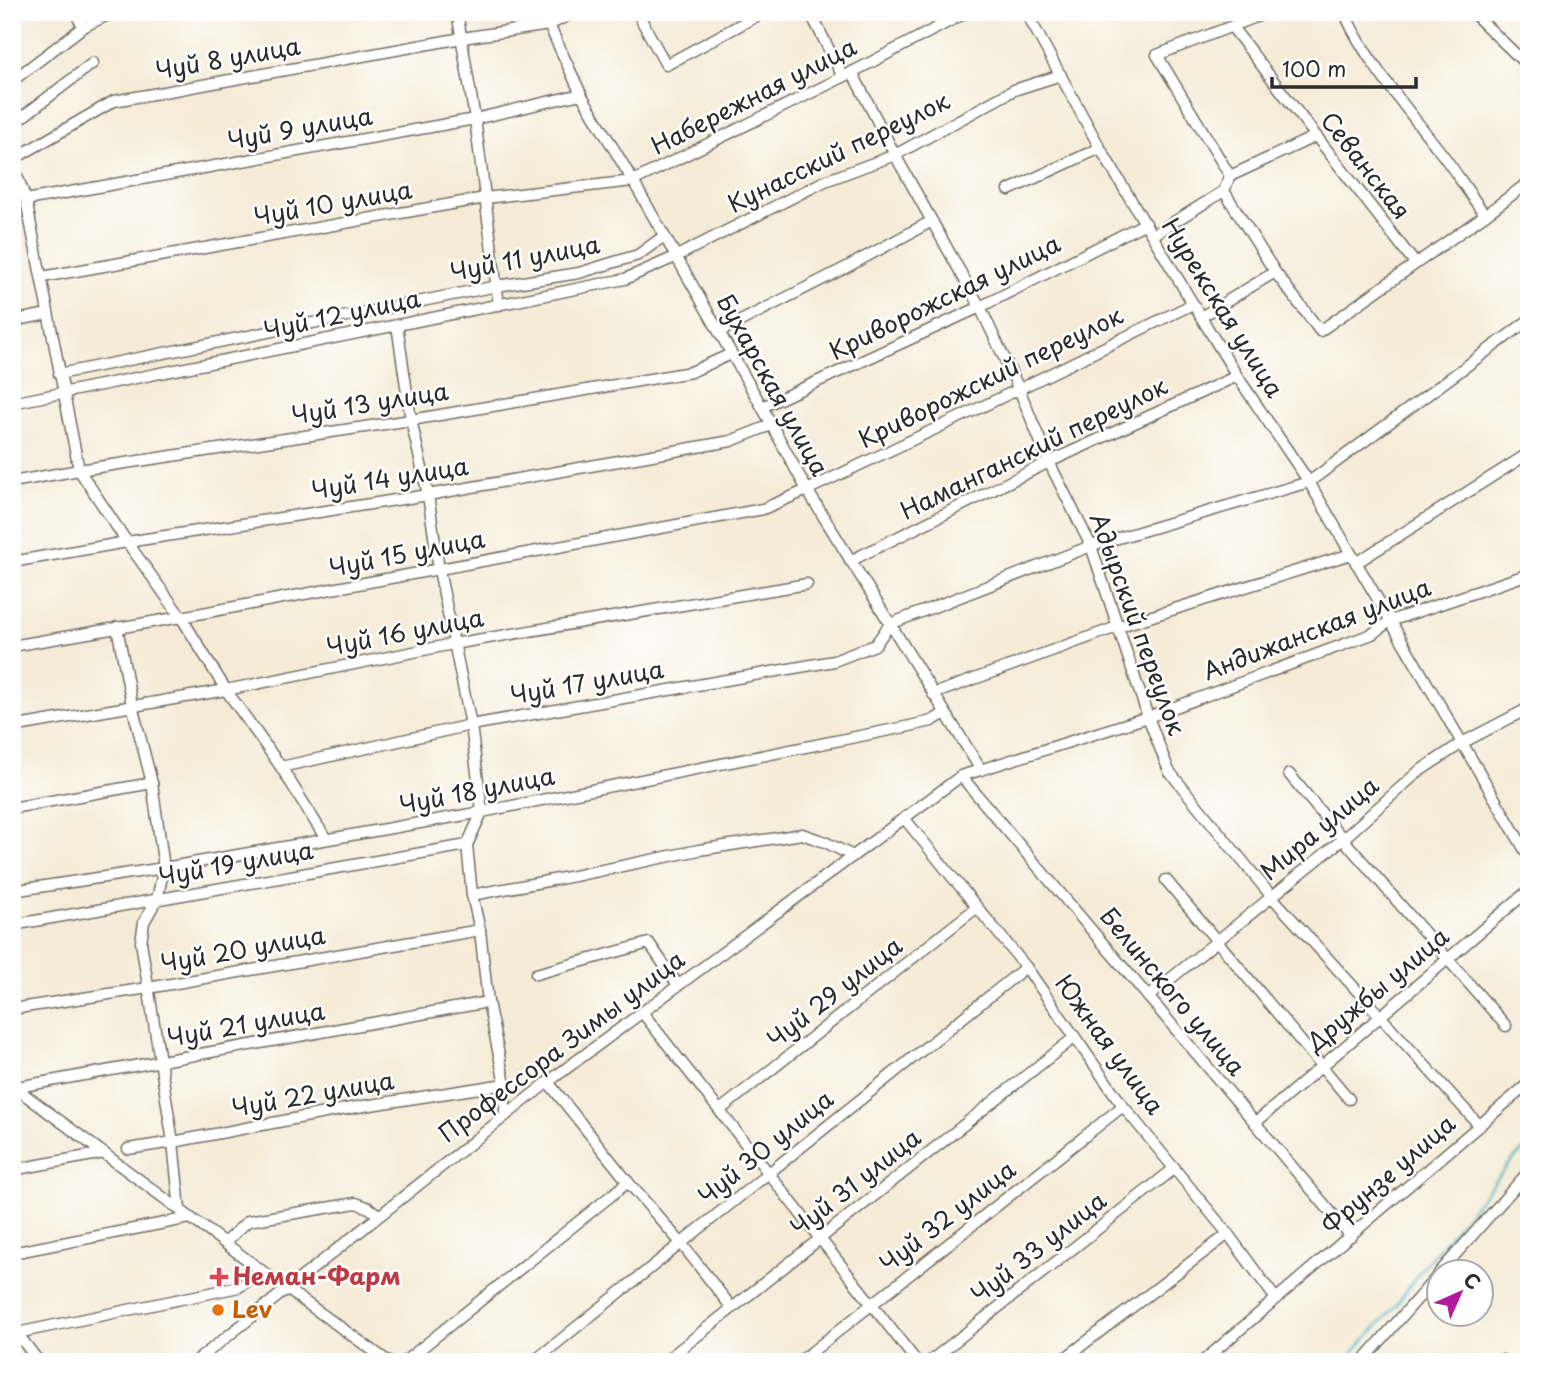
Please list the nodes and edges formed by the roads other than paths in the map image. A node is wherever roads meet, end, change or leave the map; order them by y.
1 (75, 12) edge
2 (114, 12) edge
3 (457, 12) edge
4 (541, 12) edge
5 (575, 12) edge
6 (637, 12) edge
7 (764, 12) edge
8 (810, 12) edge
9 (967, 12) edge
10 (1027, 12) edge
11 (1269, 12) edge
12 (1344, 12) edge
13 (1472, 12) edge
14 (549, 25) junction
15 (82, 27) junction
16 (1232, 27) junction
17 (462, 38) junction
18 (93, 63) dead end
19 (1529, 67) edge
20 (847, 74) junction
21 (1061, 75) junction
22 (12, 81) edge
23 (581, 94) junction
24 (475, 119) junction
25 (12, 125) edge
26 (1315, 136) junction
27 (1100, 148) junction
28 (895, 155) junction
29 (12, 161) edge
30 (1230, 176) junction
31 (633, 181) junction
32 (1529, 182) edge
33 (1009, 190) dead end
34 (1224, 191) junction
35 (485, 198) junction
36 (26, 200) junction
37 (1485, 215) junction
38 (932, 221) junction
39 (1146, 223) junction
40 (1153, 235) junction
41 (664, 236) junction
42 (675, 257) junction
43 (1415, 263) junction
44 (1275, 272) junction
45 (42, 278) junction
46 (497, 286) junction
47 (499, 304) junction
48 (1193, 304) junction
49 (980, 307) junction
50 (48, 314) junction
51 (1201, 317) junction
52 (1529, 320) edge
53 (12, 321) edge
54 (397, 325) junction
55 (719, 332) junction
56 (731, 354) junction
57 (59, 374) junction
58 (1237, 376) junction
59 (1019, 389) junction
60 (63, 393) junction
61 (12, 403) edge
62 (762, 407) junction
63 (411, 420) junction
64 (771, 425) junction
65 (1529, 453) edge
66 (1049, 462) junction
67 (79, 470) junction
68 (12, 482) edge
69 (1309, 482) junction
70 (807, 490) junction
71 (428, 495) junction
72 (127, 542) junction
73 (1091, 546) junction
74 (1353, 558) junction
75 (850, 561) junction
76 (12, 562) edge
77 (439, 570) junction
78 (1529, 574) edge
79 (807, 584) dead end
80 (181, 617) junction
81 (1390, 621) junction
82 (890, 624) junction
83 (1117, 626) junction
84 (117, 627) junction
85 (453, 644) junction
86 (12, 646) edge
87 (226, 690) junction
88 (933, 694) junction
89 (132, 705) junction
90 (1529, 708) edge
91 (945, 713) junction
92 (1148, 717) junction
93 (471, 725) junction
94 (12, 727) edge
95 (1462, 743) junction
96 (281, 767) junction
97 (981, 770) junction
98 (1289, 774) dead end
99 (961, 776) junction
100 (152, 783) junction
101 (12, 808) edge
102 (482, 812) junction
103 (904, 818) junction
104 (326, 839) junction
105 (1343, 839) junction
106 (467, 845) junction
107 (853, 856) junction
108 (1529, 857) edge
109 (164, 868) junction
110 (1166, 880) dead end
111 (1529, 890) edge
112 (12, 891) edge
113 (472, 895) junction
114 (1272, 897) junction
115 (157, 899) junction
116 (976, 908) junction
117 (12, 925) edge
118 (480, 930) junction
119 (1217, 942) junction
120 (1448, 958) junction
121 (1026, 967) junction
122 (536, 974) dead end
123 (678, 985) junction
124 (148, 988) junction
125 (1148, 997) junction
126 (488, 1002) junction
127 (12, 1009) edge
128 (642, 1012) junction
129 (1380, 1017) junction
130 (1506, 1026) dead end
131 (1075, 1037) junction
132 (160, 1062) junction
133 (1322, 1066) junction
134 (548, 1082) junction
135 (1529, 1083) edge
136 (505, 1084) junction
137 (13, 1087) edge
138 (1349, 1098) dead end
139 (1123, 1105) junction
140 (720, 1111) junction
141 (505, 1114) junction
142 (1255, 1123) junction
143 (1480, 1126) junction
144 (173, 1142) junction
145 (128, 1149) dead end
146 (104, 1153) junction
147 (1175, 1168) junction
148 (12, 1170) edge
149 (1529, 1171) edge
150 (769, 1173) junction
151 (628, 1182) junction
152 (180, 1210) junction
153 (379, 1215) junction
154 (190, 1218) junction
155 (1228, 1234) junction
156 (1351, 1236) junction
157 (820, 1238) junction
158 (225, 1242) junction
159 (681, 1243) junction
160 (12, 1253) edge
161 (1453, 1258) edge
162 (259, 1268) junction
163 (286, 1289) junction
164 (1426, 1289) edge
165 (1276, 1299) junction
166 (872, 1304) junction
167 (732, 1308) junction
168 (15, 1334) edge
169 (38, 1362) edge
170 (195, 1362) edge
171 (389, 1362) edge
172 (404, 1362) edge
173 (533, 1362) edge
174 (664, 1362) edge
175 (799, 1362) edge
176 (917, 1362) edge
177 (929, 1362) edge
178 (1060, 1362) edge
179 (1202, 1362) edge
180 (1362, 1362) edge

1 - 15 street
2 - 15 street
3 - 17 street
4 - 14 street, Бухарская улица
5 - 14 street, Чуй 8 улица
6 - 7 street
8 - 20 street, Адырский переулок
9 - 20 street, Набережная улица
10 - 21 street, Нурекская улица
11 - 16 street
12 - 37 street
13 - 19 street
14 - 17 street, Чуй 8 улица
14 - 23 street, Бухарская улица
15 - 22 street
16 - 26 street, Севанская
16 - 30 street
17 - 24 street
17 - 29 street, Чуй 8 улица
18 - 25 street
20 - 28 street, Адырский переулок
20 - 31 street, Набережная улица
21 - 27 street, Нурекская улица
21 - 28 street, Кунасский переулок
23 - 24 street, Чуй 9 улица
23 - 31 street, Бухарская улица
24 - 35 street
24 - 36 street, Чуй 9 улица
26 - 30 street
26 - 43 street, Севанская
27 - 33 street
27 - 39 street, Нурекская улица
28 - 38 street, Адырский переулок
28 - 42 street, Кунасский переулок
29 - 36 street
30 - 34 street
31 - 35 street, Чуй 10 улица
31 - 41 street, Бухарская улица
32 - 37 street
34 - 40 street
34 - 44 street
35 - 45 street, Чуй 10 улица
35 - 46 street
36 - 45 street
37 - 43 street
38 - 49 street, Адырский переулок
38 - 55 street
39 - 40 street, Нурекская улица
39 - 49 street, Криворожская улица
40 - 48 street, Нурекская улица
41 - 42 street, Бухарская улица
41 - 46 street, Чуй 11 улица
42 - 47 street, Чуй 12 улица
42 - 55 street, Бухарская улица
43 - 44 street
44 - 51 street
45 - 50 street
46 - 47 street
46 - 57 street, Чуй 11 улица
47 - 54 street, Чуй 12 улица
48 - 51 street, Нурекская улица
48 - 59 street, Криворожский переулок
49 - 59 street, Адырский переулок
49 - 62 street, Криворожская улица
50 - 53 street
50 - 57 street
51 - 58 street, Нурекская улица
52 - 69 street
54 - 60 street, Чуй 12 улица
54 - 63 street
55 - 56 street, Бухарская улица
56 - 62 street, Бухарская улица
56 - 63 street, Чуй 13 улица
57 - 60 street
58 - 66 street, Наманганский переулок
58 - 69 street, Нурекская улица
59 - 66 street, Адырский переулок
59 - 70 street, Криворожский переулок
60 - 61 street, Чуй 12 улица
60 - 67 street
62 - 64 street, Бухарская улица
63 - 67 street, Чуй 13 улица
63 - 71 street
64 - 70 street, Бухарская улица
64 - 71 street, Чуй 14 улица
65 - 74 street
66 - 73 street, Адырский переулок
66 - 75 street, Наманганский переулок
67 - 68 street, Чуй 13 улица
67 - 72 street
69 - 73 street
69 - 74 street, Нурекская улица
70 - 75 street, Бухарская улица
70 - 77 street, Чуй 15 улица
71 - 72 street, Чуй 14 улица
71 - 77 street
72 - 76 street, Чуй 14 улица
72 - 80 street
73 - 82 street
73 - 83 street, Адырский переулок
74 - 81 street, Нурекская улица
74 - 83 street
75 - 82 street, Бухарская улица
77 - 80 street, Чуй 15 улица
77 - 85 street
78 - 81 street, Андижанская улица
79 - 85 street, Чуй 16 улица
80 - 84 street, Чуй 15 улица
80 - 87 street
81 - 92 street, Андижанская улица
81 - 95 street, Нурекская улица
82 - 88 street, Бухарская улица
82 - 93 street, Чуй 17 улица
83 - 88 street
83 - 92 street, Адырский переулок
84 - 86 street, Чуй 15 улица
84 - 89 street
85 - 87 street, Чуй 16 улица
85 - 93 street
87 - 89 street, Чуй 16 улица
87 - 96 street
88 - 91 street, Бухарская улица
89 - 94 street, Чуй 16 улица
89 - 100 street
90 - 95 street, Мира улица
91 - 97 street, Бухарская улица
91 - 102 street, Чуй 18 улица
92 - 97 street, Андижанская улица
92 - 114 street, Адырский переулок
93 - 96 street, Чуй 17 улица
93 - 102 street
95 - 105 street, Мира улица
95 - 108 street, Нурекская улица
96 - 104 street
97 - 99 street, Андижанская улица
98 - 105 street
99 - 103 street, Профессора Зимы улица
99 - 125 street, Белинского улица
100 - 101 street
100 - 109 street
102 - 104 street, Чуй 18 улица
102 - 106 street
103 - 107 street, Профессора Зимы улица
103 - 116 street, Южная улица
104 - 109 street, Чуй 18 улица
105 - 114 street, Мира улица
105 - 120 street
106 - 113 street
106 - 115 street, Чуй 19 улица
107 - 113 street
107 - 123 street, Профессора Зимы улица
109 - 112 street, Чуй 18 улица
109 - 115 street
110 - 119 street
111 - 120 street, Дружбы улица
113 - 118 street
114 - 119 street, Мира улица
114 - 129 street, Адырский переулок
115 - 117 street, Чуй 19 улица
115 - 124 street
116 - 121 street, Южная улица
116 - 140 street, Чуй 29 улица
118 - 124 street, Чуй 20 улица
118 - 126 street
119 - 125 street, Мира улица
119 - 133 street
120 - 129 street, Дружбы улица
120 - 130 street
121 - 131 street, Южная улица
121 - 150 street, Чуй 30 улица
122 - 123 street
123 - 128 street, Профессора Зимы улица
124 - 127 street, Чуй 20 улица
124 - 132 street
125 - 142 street, Белинского улица
126 - 132 street, Чуй 21 улица
126 - 136 street
128 - 134 street, Профессора Зимы улица
128 - 140 street
129 - 133 street, Дружбы улица
129 - 143 street, Адырский переулок
131 - 139 street, Южная улица
131 - 157 street, Чуй 31 улица
132 - 137 street, Чуй 21 улица
132 - 144 street
133 - 138 street
133 - 142 street, Дружбы улица
134 - 141 street, Профессора Зимы улица
134 - 151 street
135 - 143 street, Фрунзе улица
136 - 141 street
136 - 144 street, Чуй 22 улица
137 - 146 street
139 - 147 street, Южная улица
139 - 166 street, Чуй 32 улица
140 - 150 street
141 - 153 street, Профессора Зимы улица
142 - 156 street, Белинского улица
143 - 156 street, Фрунзе улица
144 - 145 street, Чуй 22 улица
144 - 152 street
146 - 148 street
146 - 152 street
147 - 155 street, Южная улица
147 - 177 street, Чуй 33 улица
149 - 161 street
150 - 157 street
150 - 159 street, Чуй 30 улица
151 - 159 street
151 - 172 street
152 - 154 street
153 - 158 street
153 - 163 street, Профессора Зимы улица
154 - 158 street
154 - 160 street
155 - 165 street, Южная улица
155 - 178 street
156 - 165 street, Фрунзе улица
157 - 166 street
157 - 167 street, Чуй 31 улица
158 - 162 street
159 - 167 street
159 - 173 street, Чуй 30 улица
162 - 163 street
162 - 168 street
163 - 170 street, Профессора Зимы улица
163 - 171 street
164 - 180 street
165 - 179 street, Фрунзе улица
166 - 175 street, Чуй 32 улица
166 - 176 street
167 - 174 street, Чуй 31 улица
168 - 169 street

